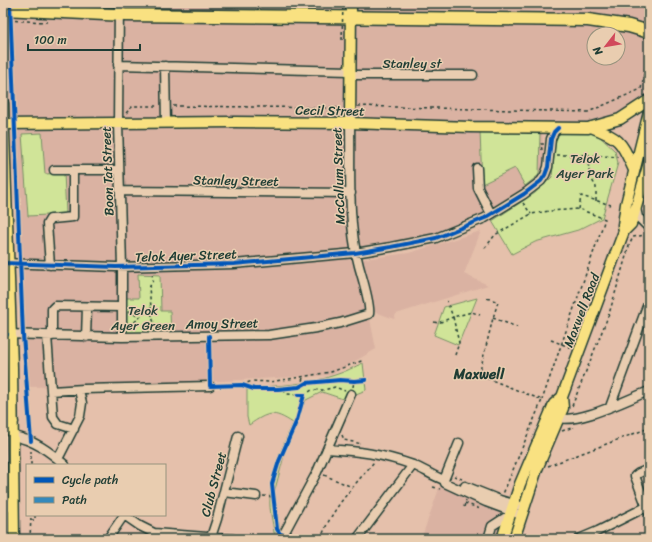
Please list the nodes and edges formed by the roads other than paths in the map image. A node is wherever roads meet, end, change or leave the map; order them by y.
1 (351, 3) edge
2 (119, 9) edge
3 (7, 10) edge
4 (351, 18) junction
5 (649, 32) edge
6 (118, 65) junction
7 (165, 66) junction
8 (350, 73) junction
9 (473, 75) dead end
10 (649, 100) edge
11 (3, 103) edge
12 (649, 112) edge
13 (120, 119) junction
14 (166, 122) junction
15 (350, 123) junction
16 (3, 124) edge
17 (540, 127) junction
18 (591, 127) junction
19 (558, 128) junction
20 (649, 163) edge
21 (477, 168) dead end
22 (54, 170) dead end
23 (73, 170) junction
24 (119, 170) junction
25 (634, 170) junction
26 (545, 175) junction
27 (4, 188) edge
28 (120, 191) junction
29 (351, 193) junction
30 (636, 205) junction
31 (491, 214) junction
32 (626, 227) junction
33 (649, 229) edge
34 (356, 256) junction
35 (6, 262) edge
36 (50, 266) junction
37 (122, 267) junction
38 (649, 301) edge
39 (87, 307) junction
40 (122, 307) junction
41 (6, 310) edge
42 (7, 331) edge
43 (50, 336) junction
44 (86, 337) junction
45 (122, 337) junction
46 (210, 386) dead end
47 (79, 390) junction
48 (51, 391) junction
49 (649, 391) edge
50 (351, 394) road end
51 (562, 405) junction
52 (610, 406) junction
53 (550, 415) junction
54 (578, 418) junction
55 (559, 419) junction
56 (13, 422) junction
57 (74, 429) junction
58 (3, 430) edge
59 (13, 436) junction
60 (238, 436) dead end
61 (459, 443) dead end
62 (327, 449) junction
63 (58, 459) junction
64 (64, 464) edge
65 (413, 465) junction
66 (649, 469) edge
67 (444, 480) junction
68 (224, 492) junction
69 (256, 496) road end
70 (14, 500) junction
71 (3, 510) edge
72 (511, 510) junction
73 (648, 510) edge
74 (522, 511) junction
75 (123, 516) edge
76 (125, 516) edge
77 (211, 537) junction
78 (110, 538) edge
79 (14, 539) edge
80 (233, 539) edge
81 (281, 539) edge
82 (357, 539) edge
83 (488, 539) edge
84 (502, 539) edge
85 (514, 539) edge
86 (579, 539) edge

1 - 4 main road, McCallum Street
2 - 3 highway
2 - 4 highway
2 - 6 street, Boon Tat Street
4 - 5 highway
4 - 8 main road, McCallum Street
6 - 7 street, Stanley st
6 - 13 street, Boon Tat Street
7 - 8 street, Stanley st
7 - 14 street
8 - 9 street, Stanley st
8 - 15 main road, McCallum Street
10 - 18 main road, Cecil Street
11 - 16 main road
12 - 25 main road, Maxwell Road
13 - 14 main road, Cecil Street
13 - 16 main road, Cecil Street
13 - 24 street, Boon Tat Street
14 - 15 main road, Cecil Street
15 - 17 main road, Cecil Street
15 - 29 street, McCallum Street
16 - 27 main road
17 - 19 main road, Cecil Street
17 - 26 street
18 - 19 main road, Cecil Street
18 - 25 main road
19 - 26 street
20 - 30 main road, Maxwell Road
21 - 31 street
22 - 23 street
23 - 24 street
23 - 36 street
24 - 28 street, Boon Tat Street
25 - 32 main road, Maxwell Road
26 - 31 street, Telok Ayer Street
27 - 35 main road
28 - 29 street, Stanley Street
28 - 37 street, Boon Tat Street
29 - 34 street, McCallum Street
30 - 32 main road, Maxwell Road
30 - 33 street
31 - 34 street, Telok Ayer Street
32 - 33 street
32 - 51 main road, Maxwell Road
34 - 37 street, Telok Ayer Street
34 - 45 street, Amoy Street
35 - 36 street, Telok Ayer Street
35 - 41 main road
36 - 37 street, Telok Ayer Street
37 - 40 street, Boon Tat Street
38 - 52 street
39 - 40 street
39 - 43 street
39 - 44 street
40 - 45 street, Boon Tat Street
41 - 42 main road
42 - 43 street, Amoy Street
42 - 56 main road
43 - 44 street, Amoy Street
43 - 48 street
44 - 45 street, Amoy Street
46 - 47 street
47 - 48 street
47 - 57 street
48 - 57 street
49 - 52 street
50 - 62 street
51 - 53 main road, Maxwell Road
51 - 54 street
51 - 55 main road, Maxwell Road
52 - 54 street
53 - 55 street
53 - 72 main road, Maxwell Road
54 - 55 street
55 - 74 main road, Maxwell Road
56 - 58 main road
56 - 59 main road
57 - 63 street
59 - 63 street
59 - 70 main road
60 - 68 street, Club Street
61 - 67 street
62 - 65 street
62 - 81 street
63 - 64 street
65 - 67 street
65 - 82 street
66 - 73 street
67 - 72 street
67 - 72 street
68 - 69 street
68 - 77 street, Club Street
70 - 71 street
70 - 79 main road
72 - 74 street
72 - 83 street
72 - 84 main road, Maxwell Road
73 - 86 street
74 - 85 main road, Maxwell Road
75 - 78 street
76 - 77 street, Club Street
77 - 80 street, Club Street

